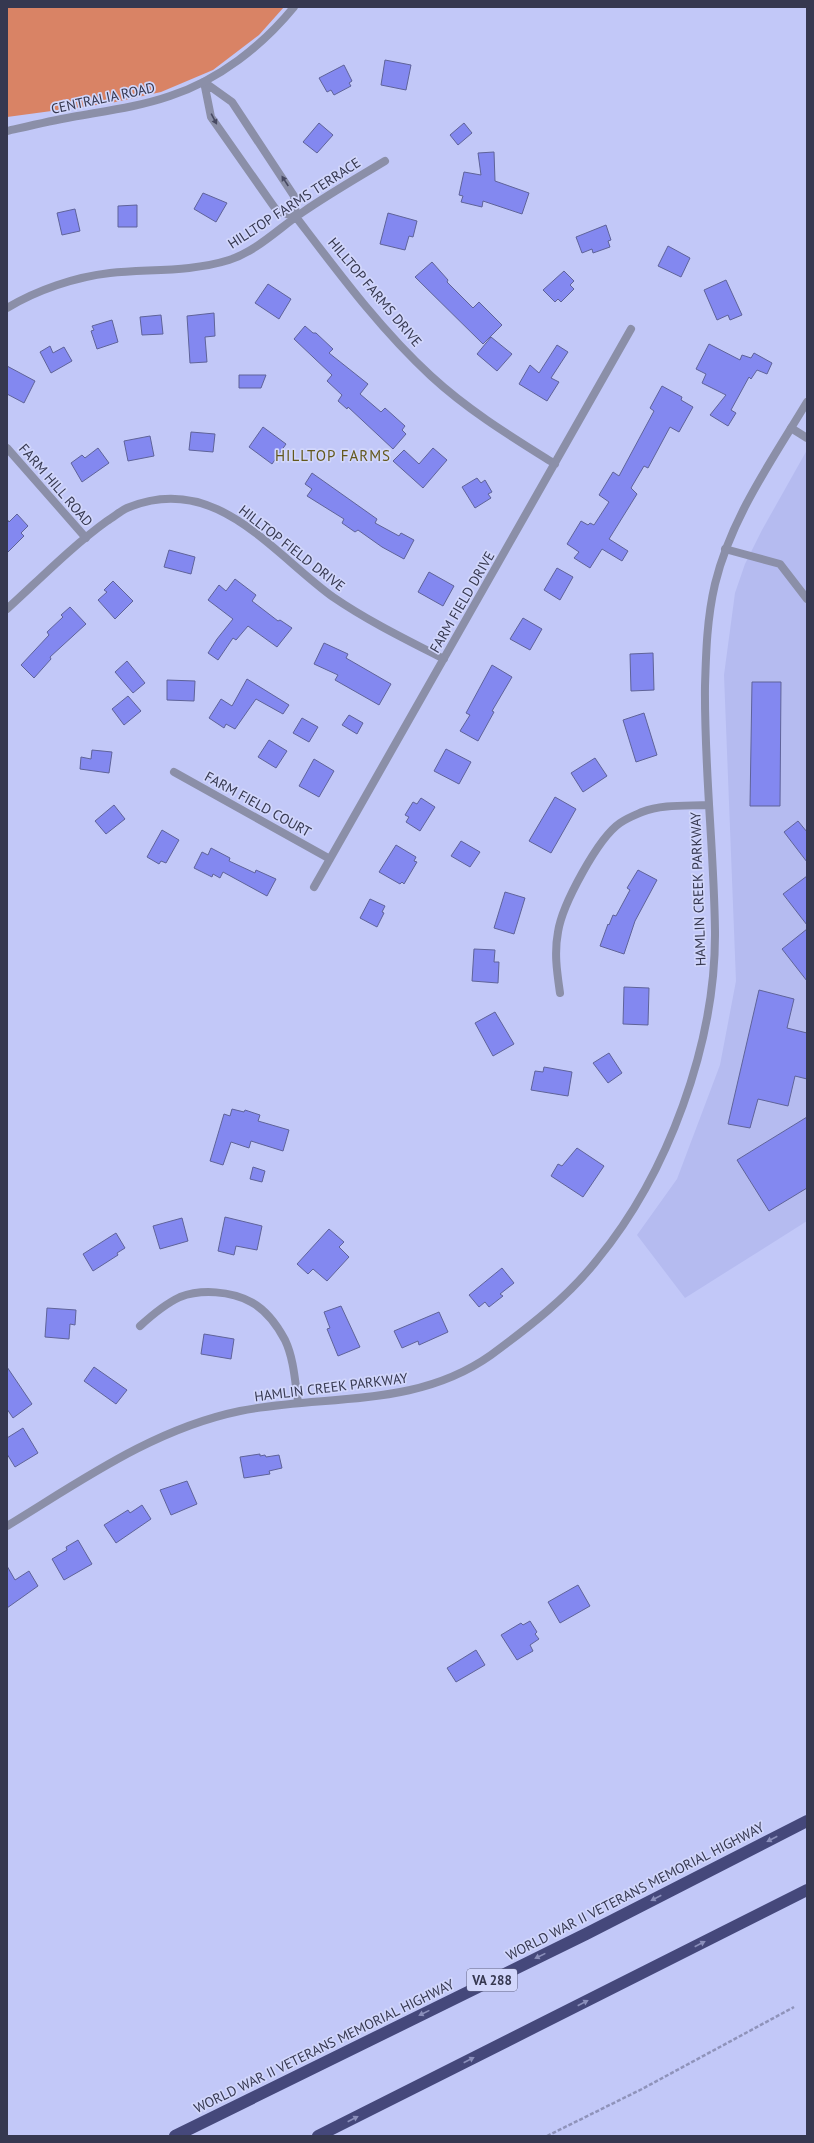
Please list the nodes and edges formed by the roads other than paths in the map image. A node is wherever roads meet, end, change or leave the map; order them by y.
1 (294, 7) edge
2 (204, 82) junction
3 (7, 131) edge
4 (384, 161) dead end
5 (296, 217) junction
6 (7, 308) edge
7 (631, 329) dead end
8 (807, 402) edge
9 (791, 428) junction
10 (807, 438) edge
11 (7, 448) edge
12 (555, 464) junction
13 (86, 538) junction
14 (725, 549) junction
15 (807, 599) edge
16 (7, 609) edge
17 (444, 659) junction
18 (174, 772) dead end
19 (708, 805) junction
20 (330, 858) junction
21 (314, 887) dead end
22 (560, 992) dead end
23 (140, 1326) dead end
24 (298, 1402) junction
25 (7, 1526) edge
26 (806, 1821) edge
27 (807, 1890) edge
28 (175, 2136) edge
29 (318, 2136) edge

1 - 2 street, CENTRALIA ROAD
2 - 3 street, CENTRALIA ROAD
5 -> 2 street
2 -> 5 street
4 - 5 street, HILLTOP FARMS TERRACE
5 - 6 street, HILLTOP FARMS TERRACE
5 - 12 street, HILLTOP FARMS DRIVE
7 - 12 street, FARM FIELD DRIVE
8 - 9 street, HAMLIN CREEK PARKWAY
9 - 10 street
9 - 14 street, HAMLIN CREEK PARKWAY
11 - 13 street, FARM HILL ROAD
12 - 17 street, FARM FIELD DRIVE
13 - 16 street, HILLTOP FIELD DRIVE
13 - 17 street, HILLTOP FIELD DRIVE
14 - 15 street
14 - 19 street, HAMLIN CREEK PARKWAY
17 - 20 street, FARM FIELD DRIVE
18 - 20 street, FARM FIELD COURT
19 - 22 street
19 - 24 street, HAMLIN CREEK PARKWAY
20 - 21 street, FARM FIELD DRIVE
23 - 24 street
24 - 25 street, HAMLIN CREEK PARKWAY
26 -> 28 highway, WORLD WAR II VETERANS MEMORIAL HIGHWAY / VA 288
29 -> 27 highway

